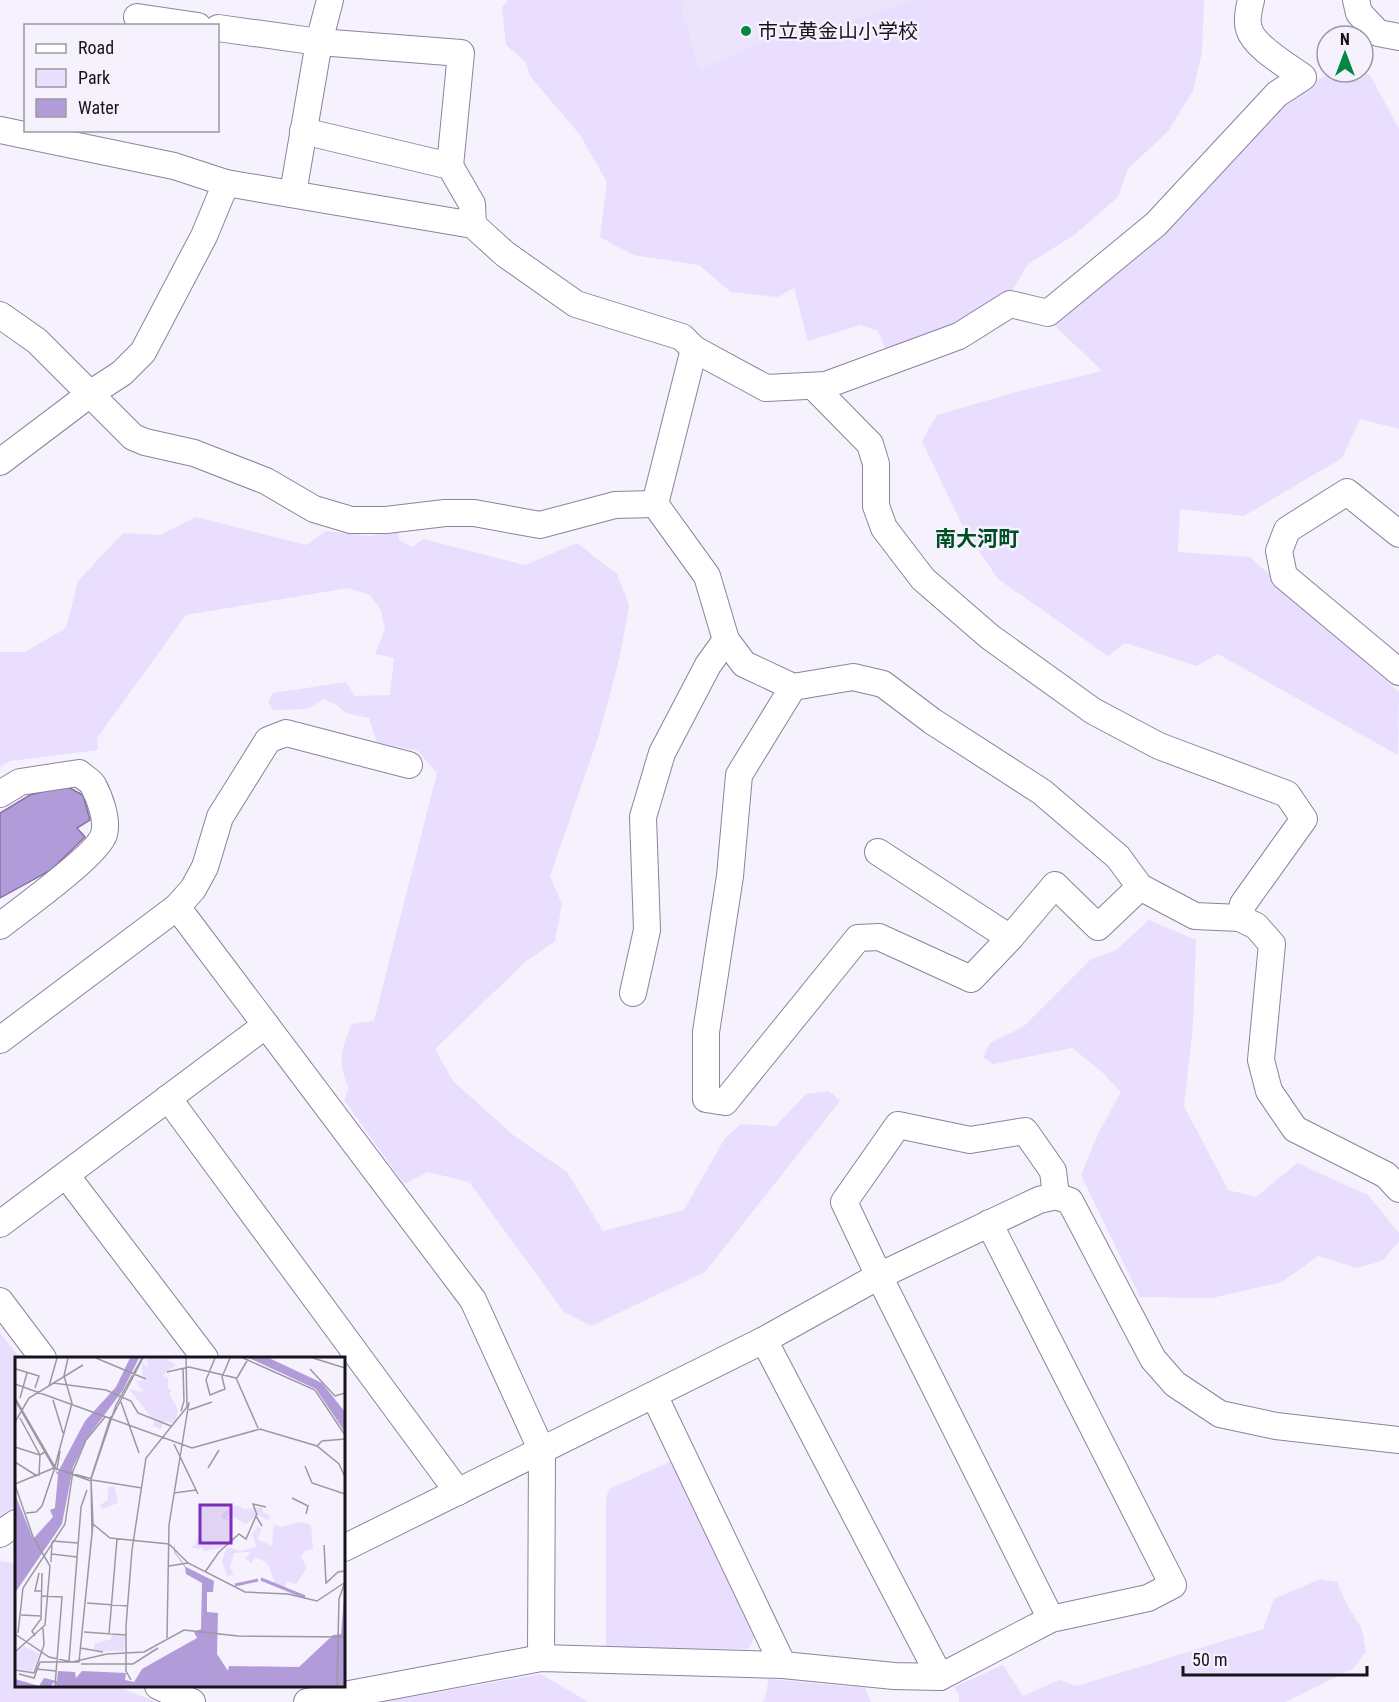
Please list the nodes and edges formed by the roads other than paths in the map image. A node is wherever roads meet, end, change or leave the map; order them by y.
1 (330, 0) edge
2 (1251, 0) edge
3 (1356, 0) edge
4 (138, 14) edge
5 (188, 24) edge
6 (219, 28) edge
7 (1399, 37) edge
8 (319, 42) junction
9 (0, 130) edge
10 (303, 131) junction
11 (115, 142) edge
12 (450, 166) junction
13 (226, 183) junction
14 (292, 193) junction
15 (473, 225) junction
16 (0, 315) edge
17 (694, 349) junction
18 (813, 386) junction
19 (90, 394) junction
20 (0, 462) edge
21 (655, 504) junction
22 (1399, 534) edge
23 (726, 640) junction
24 (1399, 672) edge
25 (793, 687) junction
26 (409, 765) dead end
27 (0, 794) edge
28 (879, 852) dead end
29 (1140, 887) junction
30 (177, 907) junction
31 (1240, 918) junction
32 (0, 926) edge
33 (1010, 938) junction
34 (633, 993) dead end
35 (266, 1024) junction
36 (0, 1040) edge
37 (168, 1098) junction
38 (66, 1174) junction
39 (1399, 1189) edge
40 (1056, 1196) junction
41 (989, 1223) junction
42 (0, 1224) edge
43 (879, 1276) junction
44 (0, 1301) edge
45 (764, 1340) junction
46 (42, 1357) edge
47 (204, 1357) edge
48 (654, 1395) junction
49 (1399, 1440) edge
50 (542, 1451) junction
51 (458, 1492) junction
52 (345, 1545) edge
53 (1051, 1619) junction
54 (541, 1658) junction
55 (783, 1665) junction
56 (940, 1677) junction
57 (160, 1687) edge
58 (192, 1702) edge
59 (307, 1702) edge

1 - 8 street
2 - 18 street
3 - 7 street
4 - 5 street
6 - 8 street
8 - 10 street
8 - 12 street
9 - 11 street
10 - 12 street
10 - 14 street
11 - 13 street
12 - 15 street
13 - 14 street
13 - 19 street
14 - 15 street
15 - 17 street
16 - 19 street
17 - 18 street
17 - 21 street
18 - 31 street
19 - 20 street
19 - 21 street
21 - 23 street
22 - 24 street
23 - 25 street
23 - 34 street
25 - 29 street
25 - 33 street
26 - 30 street
27 - 32 street
28 - 33 street
29 - 31 street
29 - 33 street
30 - 35 street
30 - 36 street
31 - 39 street
35 - 37 street
35 - 50 street
37 - 38 street
37 - 51 street
38 - 42 street
38 - 47 street
40 - 41 street
40 - 43 street
40 - 49 street
41 - 43 street
41 - 53 street
43 - 45 street
43 - 53 street
44 - 46 street
45 - 48 street
45 - 56 street
48 - 50 street
48 - 55 street
50 - 51 street
50 - 54 street
51 - 52 street
53 - 56 street
54 - 55 street
54 - 59 street
55 - 56 street
57 - 58 street

